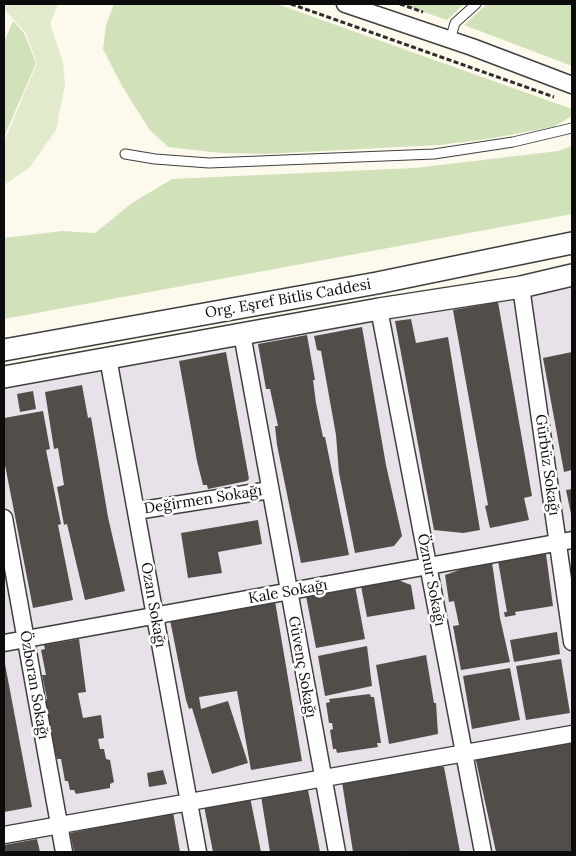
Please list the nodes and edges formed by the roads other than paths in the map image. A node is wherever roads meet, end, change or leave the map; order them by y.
1 (344, 4) edge
2 (476, 4) edge
3 (450, 40) junction
4 (572, 85) edge
5 (572, 128) edge
6 (125, 154) dead end
7 (572, 243) edge
8 (572, 275) edge
9 (521, 287) junction
10 (379, 309) junction
11 (242, 334) junction
12 (4, 350) edge
13 (108, 358) junction
14 (4, 377) edge
15 (270, 490) junction
16 (136, 511) junction
17 (4, 518) edge
18 (565, 541) edge
19 (428, 566) junction
20 (288, 591) junction
21 (155, 616) junction
22 (26, 639) junction
23 (572, 642) edge
24 (4, 643) edge
25 (572, 734) edge
26 (464, 754) junction
27 (323, 779) junction
28 (189, 803) junction
29 (59, 826) junction
30 (4, 835) edge
31 (64, 852) edge
32 (198, 852) edge
33 (336, 852) edge
34 (483, 852) edge

1 - 3 street
2 - 3 lane
3 - 4 street
5 - 6 lane
7 - 12 street, Org. Eşref Bitlis Caddesi
8 - 9 street, Org. Eşref Bitlis Caddesi
9 - 10 street, Org. Eşref Bitlis Caddesi
9 - 18 street, Gürbüz Sokağı
10 - 11 street, Org. Eşref Bitlis Caddesi
10 - 19 street, Öznur Sokağı
11 - 13 street, Org. Eşref Bitlis Caddesi
11 - 15 street, Güvenç Sokağı
13 - 14 street, Org. Eşref Bitlis Caddesi
13 - 16 street, Ozan Sokağı
15 - 16 street, Değirmen Sokağı
15 - 20 street, Güvenç Sokağı
16 - 21 street, Ozan Sokağı
17 - 22 street, Özboran Sokağı
18 - 19 street, Kale Sokağı
18 - 23 street, Gürbüz Sokağı
19 - 20 street, Kale Sokağı
19 - 26 street, Öznur Sokağı
20 - 21 street, Kale Sokağı
20 - 27 street, Güvenç Sokağı
21 - 22 street, Kale Sokağı
21 - 28 street, Ozan Sokağı
22 - 24 street, Kale Sokağı
22 - 29 street, Özboran Sokağı
25 - 26 street
26 - 27 street
26 - 34 street, Öznur Sokağı
27 - 28 street
27 - 33 street, Güvenç Sokağı
28 - 29 street
28 - 32 street, Ozan Sokağı
29 - 30 street
29 - 31 street, Özboran Sokağı

